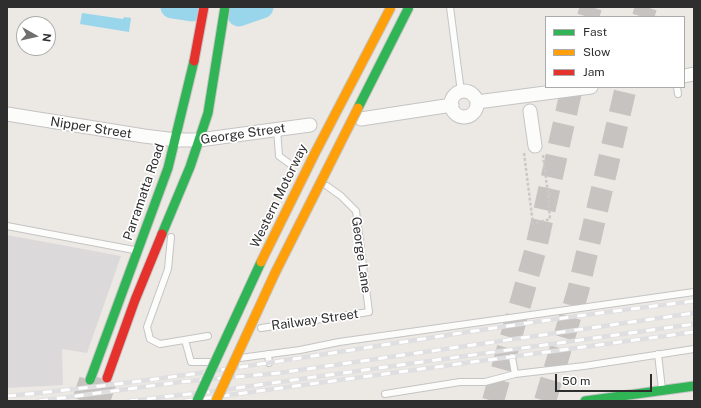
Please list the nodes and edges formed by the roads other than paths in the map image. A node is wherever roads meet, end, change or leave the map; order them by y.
1 (204, 7) edge
2 (213, 7) edge
3 (225, 7) edge
4 (391, 7) edge
5 (409, 7) edge
6 (450, 7) edge
7 (189, 87) junction
8 (583, 88) edge
9 (677, 88) edge
10 (461, 92) junction
11 (678, 94) dead end
12 (477, 102) junction
13 (452, 105) junction
14 (530, 111) dead end
15 (7, 114) edge
16 (361, 119) dead end
17 (310, 125) dead end
18 (277, 129) junction
19 (176, 140) junction
20 (199, 140) junction
21 (529, 148) road end
22 (290, 164) dead end
23 (327, 186) dead end
24 (174, 207) junction
25 (7, 226) edge
26 (146, 251) junction
27 (694, 292) edge
28 (369, 312) joint
29 (261, 328) dead end
30 (208, 336) dead end
31 (185, 340) junction
32 (694, 349) edge
33 (268, 354) junction
34 (658, 354) junction
35 (512, 357) dead end
36 (228, 359) dead end
37 (220, 360) dead end
38 (269, 362) dead end
39 (515, 374) junction
40 (107, 378) tunnel mouth
41 (90, 380) tunnel mouth
42 (694, 386) edge
43 (663, 390) junction
44 (385, 394) dead end
45 (197, 401) edge
46 (216, 401) edge
47 (585, 401) edge

1 - 7 main road, Parramatta Road
2 - 7 main road
3 - 20 main road, Parramatta Road
4 - 45 main road, Western Motorway, bridge
5 - 46 main road, bridge
6 - 10 lane
7 - 19 main road, Parramatta Road
8 - 12 street
9 - 11 lane
10 - 12 street
10 - 13 street
12 - 13 street
13 - 16 street
14 - 21 street
15 - 19 street, Nipper Street
17 - 18 street, George Street
18 - 20 street, George Street
18 - 22 lane
19 - 20 street, George Street
19 - 26 main road, Parramatta Road
20 - 24 main road, Parramatta Road
23 - 28 lane, George Lane
24 - 26 main road, Parramatta Road
24 - 31 lane
25 - 26 lane
26 - 40 main road, Parramatta Road
26 - 41 main road, Parramatta Road
27 - 33 lane
28 - 29 lane, Railway Street
30 - 31 lane
31 - 37 lane
32 - 34 lane
33 - 36 lane
33 - 38 lane
34 - 39 lane
34 - 43 lane
35 - 39 lane
39 - 44 lane
42 - 43 main road
43 - 47 main road

